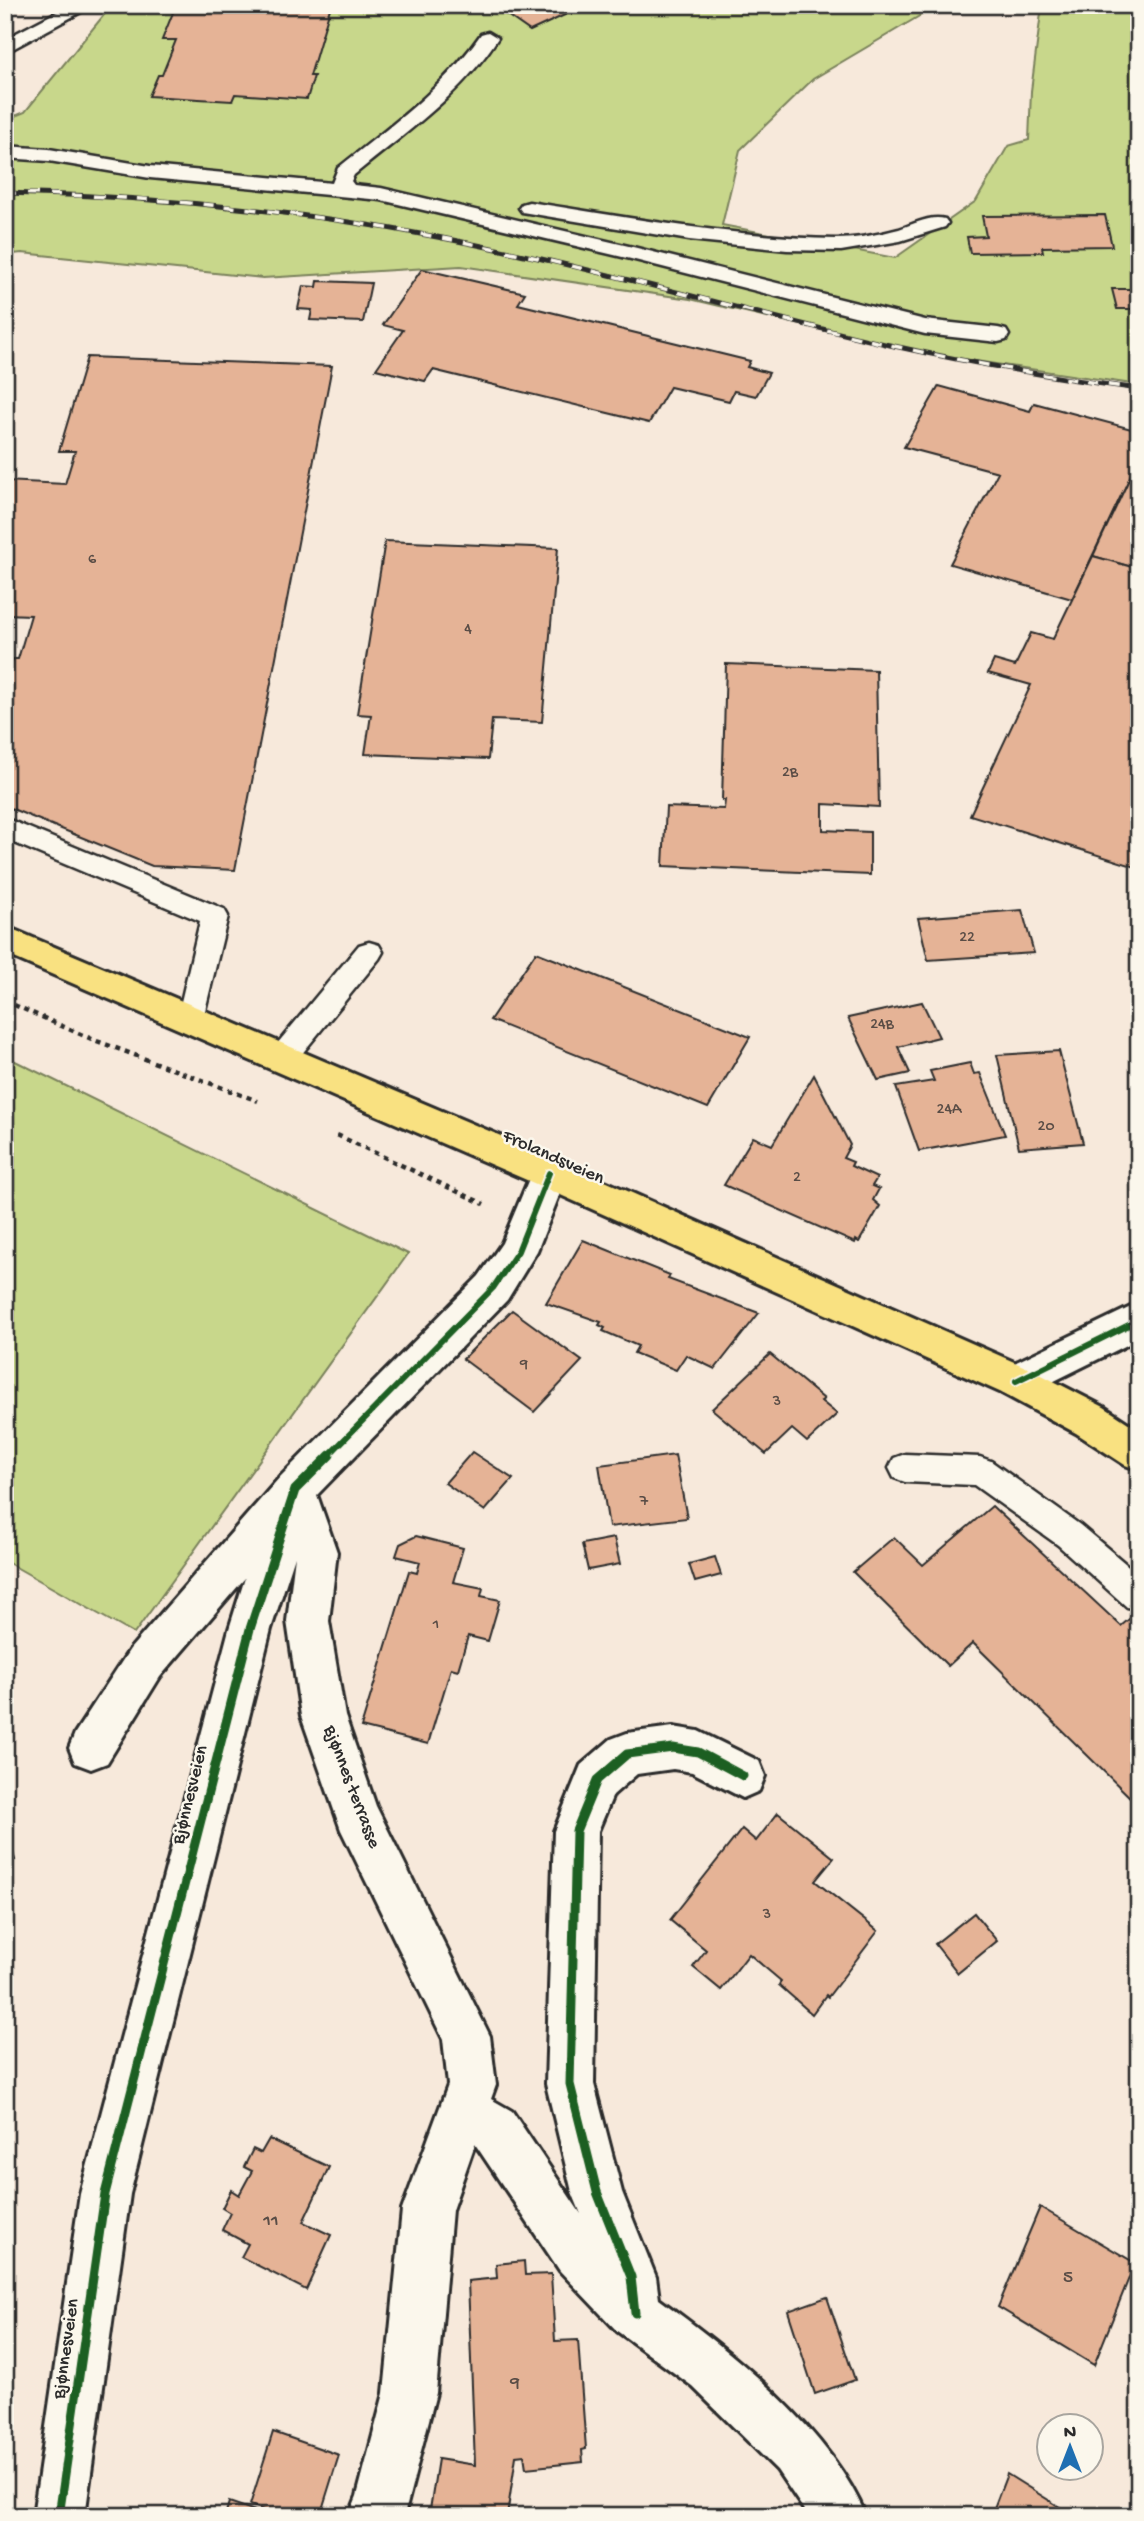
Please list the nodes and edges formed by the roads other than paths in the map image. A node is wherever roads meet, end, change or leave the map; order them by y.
1 (85, 5) edge
2 (488, 38) dead end
3 (5, 47) edge
4 (5, 152) edge
5 (346, 190) junction
6 (937, 223) dead end
7 (998, 335) dead end
8 (5, 828) edge
9 (5, 939) edge
10 (369, 952) dead end
11 (191, 1019) junction
12 (282, 1058) junction
13 (549, 1173) junction
14 (1139, 1320) edge
15 (1016, 1381) junction
16 (1139, 1452) edge
17 (905, 1468) dead end
18 (295, 1490) junction
19 (1139, 1596) edge
20 (91, 1748) dead end
21 (743, 1776) dead end
22 (464, 2110) junction
23 (635, 2313) junction
24 (58, 2516) edge
25 (375, 2516) edge
26 (840, 2516) edge

1 - 3 lane
2 - 5 lane
4 - 5 lane
5 - 6 lane
5 - 7 lane
8 - 11 lane
9 - 11 main road, Frolandsveien
10 - 12 lane
11 - 12 main road, Frolandsveien
12 - 13 main road, Frolandsveien
13 - 15 main road, Frolandsveien
13 - 18 street, Bjønnesveien
14 - 15 street
15 - 16 main road, Frolandsveien
17 - 19 lane
18 - 20 street
18 - 22 street, Bjønnes terrasse
18 - 24 street, Bjønnesveien
21 - 23 street
22 - 23 street
22 - 25 street, Bjønnes terrasse
23 - 26 street

